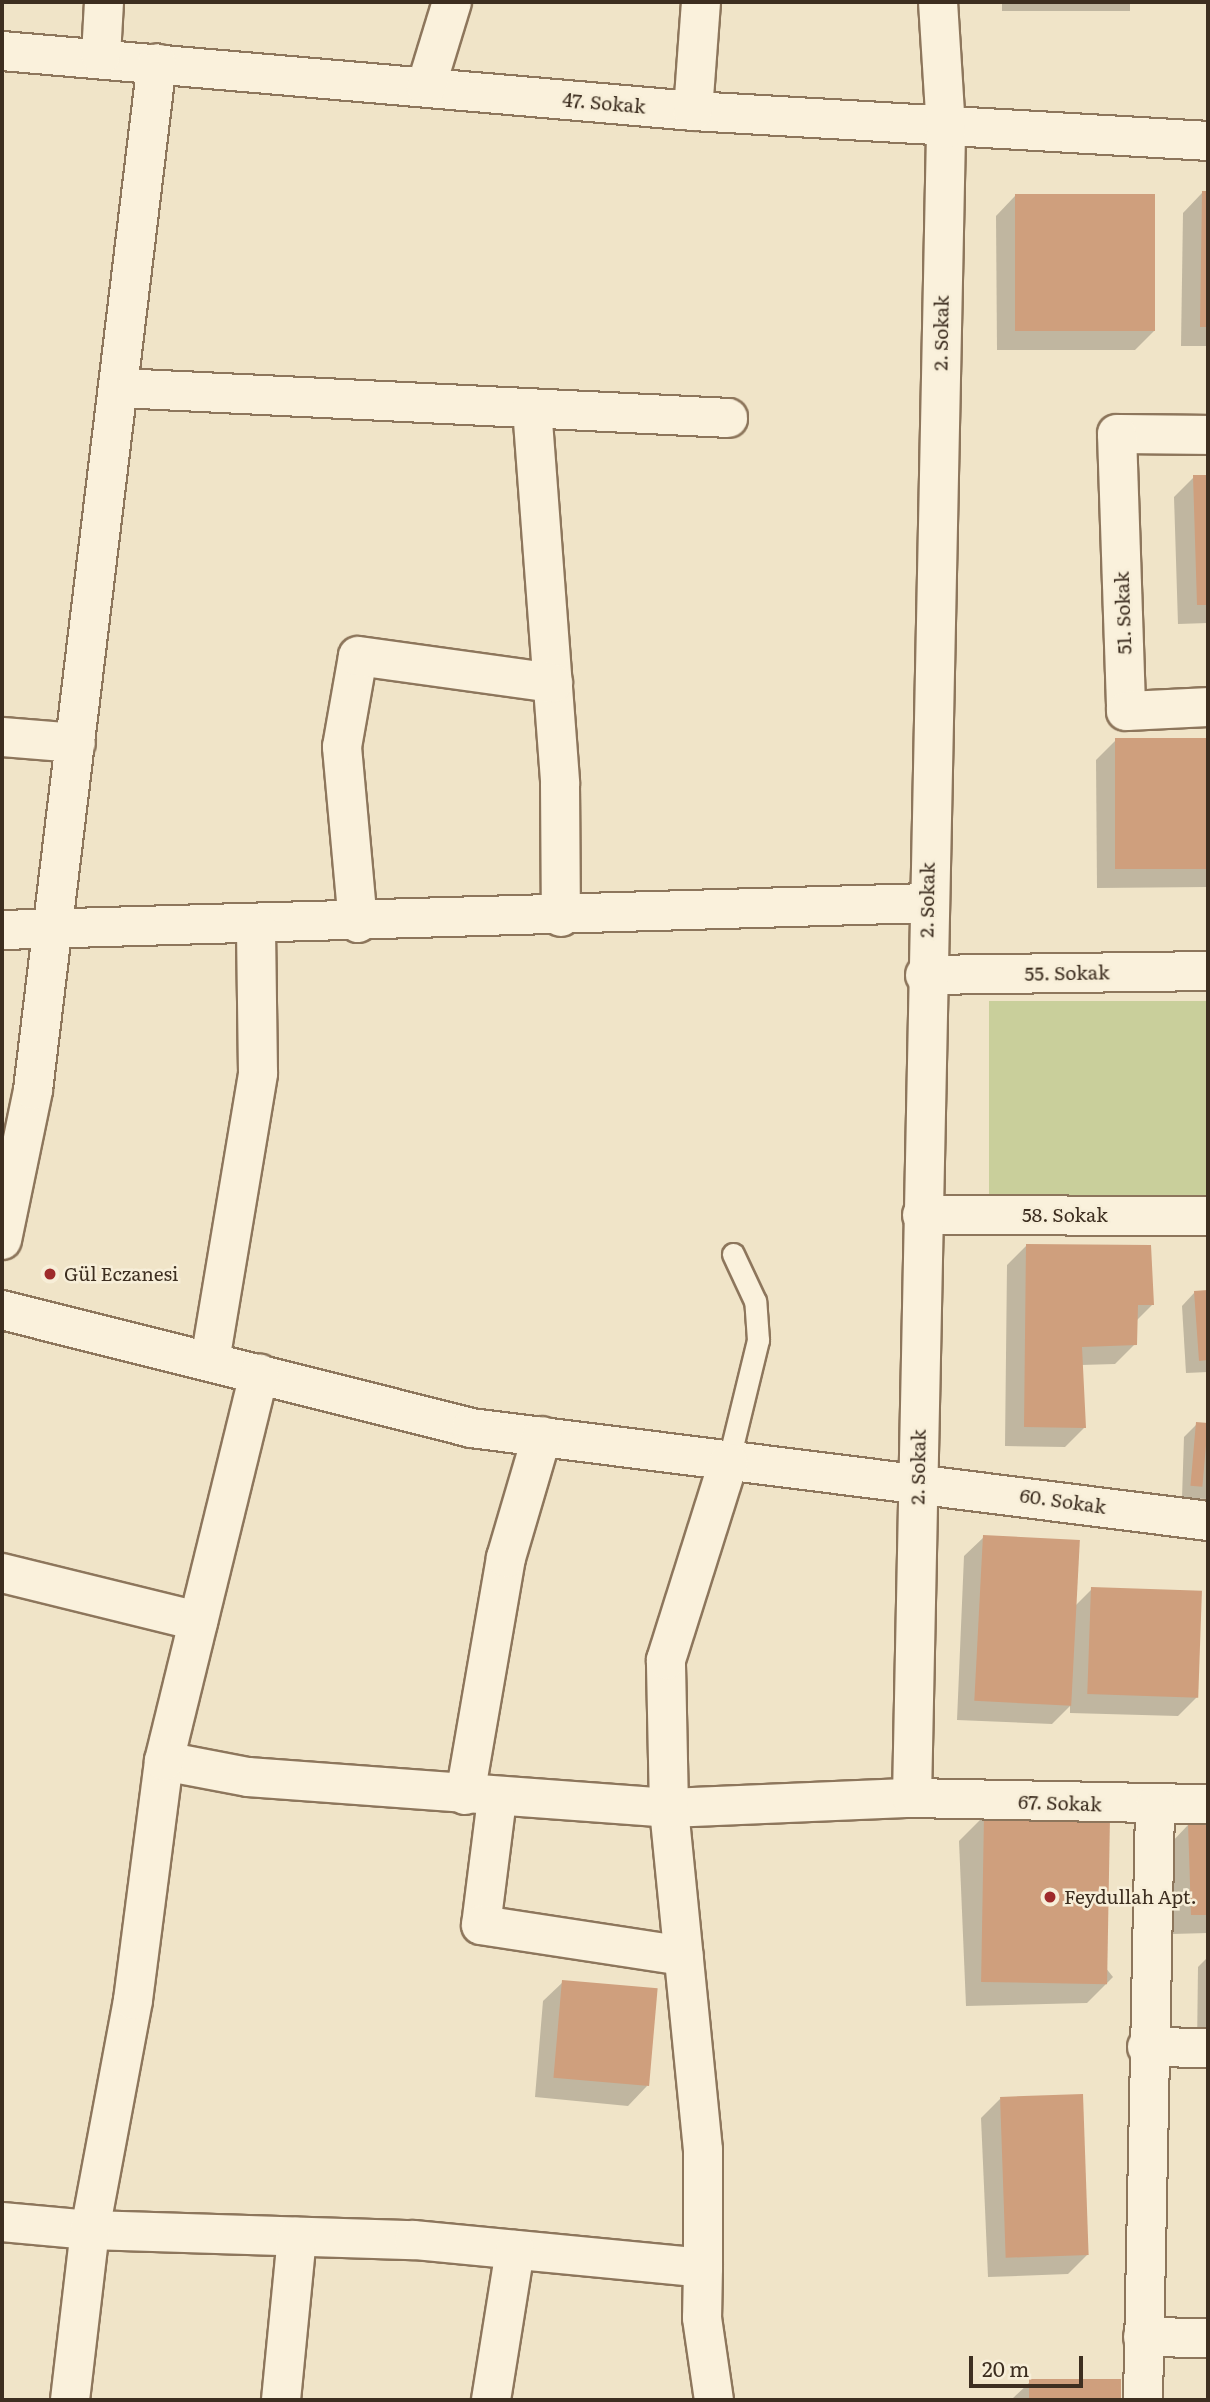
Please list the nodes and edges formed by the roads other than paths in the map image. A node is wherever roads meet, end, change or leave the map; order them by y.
1 (104, 2) edge
2 (452, 2) edge
3 (701, 2) edge
4 (938, 2) edge
5 (2, 51) edge
6 (101, 56) junction
7 (158, 63) junction
8 (426, 87) junction
9 (693, 111) junction
10 (946, 130) junction
11 (1208, 142) edge
12 (120, 388) junction
13 (532, 408) junction
14 (728, 418) dead end
15 (1208, 435) edge
16 (553, 683) junction
17 (1208, 707) edge
18 (2, 737) edge
19 (76, 743) junction
20 (927, 903) junction
21 (561, 917) junction
22 (358, 923) junction
23 (256, 925) junction
24 (2, 930) edge
25 (53, 931) junction
26 (1208, 971) edge
27 (925, 975) junction
28 (922, 1215) junction
29 (1208, 1216) edge
30 (2, 1240) edge
31 (733, 1254) dead end
32 (2, 1310) edge
33 (210, 1361) junction
34 (259, 1373) junction
35 (542, 1436) junction
36 (727, 1463) junction
37 (918, 1481) junction
38 (1208, 1521) edge
39 (2, 1573) edge
40 (198, 1622) junction
41 (164, 1761) junction
42 (481, 1797) junction
43 (912, 1798) junction
44 (1208, 1804) edge
45 (1155, 1806) junction
46 (669, 1808) junction
47 (684, 1956) junction
48 (1147, 2047) junction
49 (1208, 2048) edge
50 (2, 2222) edge
51 (90, 2230) junction
52 (297, 2237) junction
53 (516, 2250) junction
54 (703, 2269) junction
55 (1143, 2337) junction
56 (1208, 2338) edge
57 (71, 2400) edge
58 (281, 2400) edge
59 (491, 2400) edge
60 (714, 2400) edge
61 (1143, 2400) edge

1 - 6 street
2 - 8 street
3 - 9 street
4 - 10 street, 2. Sokak
5 - 6 street, 47. Sokak
6 - 7 street, 47. Sokak
7 - 8 street, 47. Sokak
7 - 12 street
8 - 9 street, 47. Sokak
9 - 10 street, 47. Sokak
10 - 11 street, 47. Sokak
10 - 20 street, 2. Sokak
12 - 13 street
12 - 19 street
13 - 14 street
13 - 16 street
15 - 17 street, 51. Sokak
16 - 21 street
16 - 22 street
18 - 19 street
19 - 25 street
20 - 21 street
20 - 27 street, 2. Sokak
21 - 22 street
22 - 23 street
23 - 25 street
23 - 33 street
24 - 25 street
25 - 30 street
26 - 27 street, 55. Sokak
27 - 28 street, 2. Sokak
28 - 29 street, 58. Sokak
28 - 37 street, 2. Sokak
31 - 36 lane
32 - 33 street, 60. Sokak
33 - 34 street, 60. Sokak
34 - 35 street, 60. Sokak
34 - 40 street
35 - 36 street, 60. Sokak
35 - 42 street
36 - 37 street, 60. Sokak
36 - 46 street
37 - 38 street, 60. Sokak
37 - 43 street, 2. Sokak
39 - 40 street
40 - 41 street
41 - 42 street, 67. Sokak
41 - 51 street
42 - 46 street, 67. Sokak
42 - 47 street
43 - 45 street, 67. Sokak
43 - 46 street, 67. Sokak
44 - 45 street, 67. Sokak
45 - 48 street
46 - 47 street
47 - 54 street
48 - 49 street
48 - 55 street
50 - 51 street
51 - 52 street
51 - 57 street
52 - 53 street
52 - 58 street
53 - 54 street
53 - 59 street
54 - 60 street
55 - 56 street
55 - 61 street

